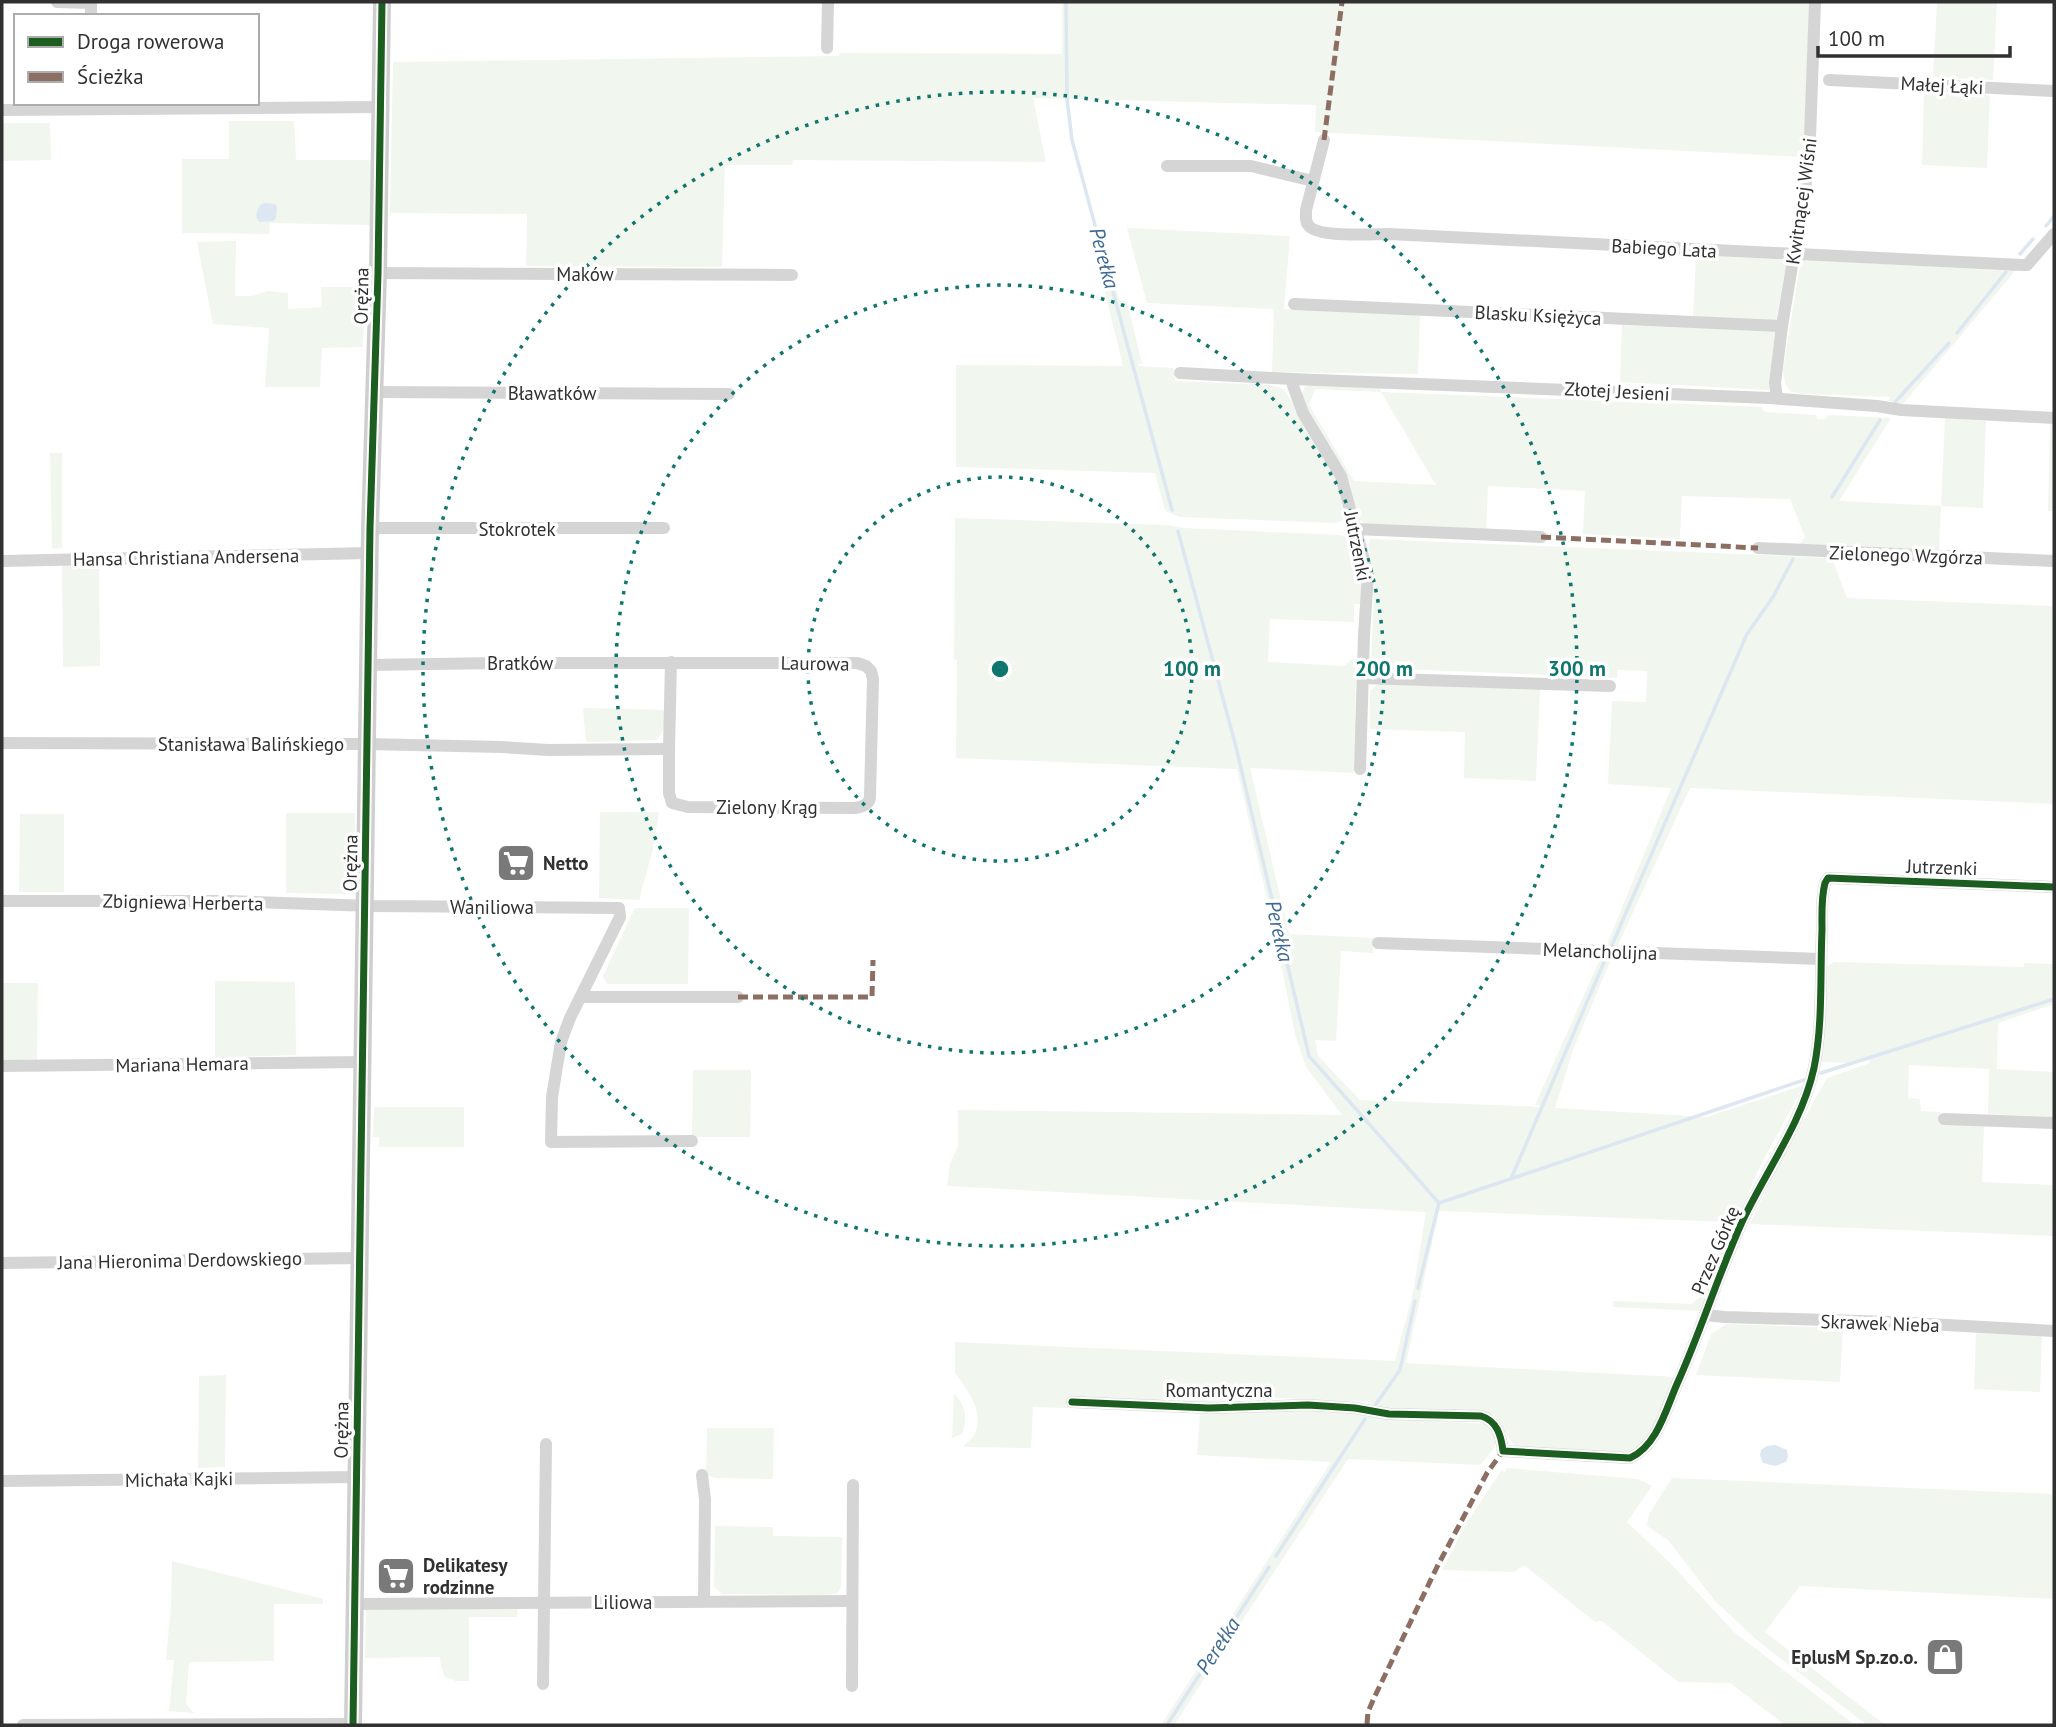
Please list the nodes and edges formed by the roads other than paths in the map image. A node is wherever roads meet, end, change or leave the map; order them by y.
1 (57, 2) edge
2 (91, 2) edge
3 (382, 2) edge
4 (828, 2) edge
5 (1815, 2) edge
6 (827, 48) dead end
7 (1829, 80) dead end
8 (2054, 91) edge
9 (92, 106) edge
10 (380, 107) junction
11 (2, 110) edge
12 (1324, 140) dead end
13 (1167, 166) dead end
14 (1314, 181) junction
15 (2054, 234) edge
16 (1795, 254) junction
17 (378, 273) junction
18 (792, 275) dead end
19 (1294, 304) dead end
20 (1782, 326) junction
21 (1180, 373) dead end
22 (1292, 379) junction
23 (374, 391) junction
24 (729, 394) dead end
25 (1777, 398) junction
26 (2054, 418) edge
27 (370, 528) junction
28 (664, 528) dead end
29 (1355, 529) junction
30 (1541, 537) dead end
31 (1758, 548) dead end
32 (370, 553) junction
33 (2, 561) edge
34 (2054, 561) edge
35 (671, 663) junction
36 (368, 665) junction
37 (1362, 678) junction
38 (1610, 686) dead end
39 (2, 743) edge
40 (367, 744) junction
41 (669, 749) junction
42 (1360, 769) dead end
43 (870, 799) joint
44 (1828, 878) joint
45 (2054, 887) edge
46 (2, 901) edge
47 (365, 906) junction
48 (1378, 943) dead end
49 (1821, 959) junction
50 (582, 997) junction
51 (737, 997) dead end
52 (363, 1062) junction
53 (2, 1066) edge
54 (1944, 1119) dead end
55 (2054, 1123) edge
56 (692, 1142) dead end
57 (359, 1258) junction
58 (2, 1263) edge
59 (1705, 1314) junction
60 (2054, 1331) edge
61 (1072, 1402) dead end
62 (546, 1444) dead end
63 (1503, 1451) joint
64 (702, 1475) dead end
65 (356, 1477) junction
66 (2, 1481) edge
67 (853, 1485) dead end
68 (704, 1601) junction
69 (852, 1601) junction
70 (543, 1602) junction
71 (354, 1604) junction
72 (543, 1684) dead end
73 (852, 1686) dead end
74 (23, 1725) edge
75 (353, 1725) edge

1 - 2 street
3 - 10 street, Orężna
4 - 6 street
5 - 16 street, Kwitnącej Wiśni
7 - 8 street, Małej Łąki
9 - 10 street
9 - 11 street
10 - 17 street, Orężna
12 - 14 street, Babiego Lata
13 - 14 street
14 - 16 street, Babiego Lata
15 - 16 street, Babiego Lata
16 - 20 street, Kwitnącej Wiśni
17 - 18 street, Maków
17 - 23 street, Orężna
19 - 20 street, Blasku Księżyca
20 - 25 street, Kwitnącej Wiśni
21 - 22 street, Złotej Jesieni
22 - 25 street, Złotej Jesieni
22 - 29 street, Jutrzenki
23 - 24 street, Bławatków
23 - 27 street, Orężna
25 - 26 street, Złotej Jesieni
27 - 28 street, Stokrotek
27 - 32 street, Orężna
29 - 30 street
29 - 37 street, Jutrzenki
31 - 34 street, Zielonego Wzgórza
32 - 33 street, Hansa Christiana Andersena
32 - 36 street, Orężna
35 - 36 street, Bratków
35 - 41 street
35 - 43 street, Laurowa
36 - 40 street, Orężna
37 - 38 street
37 - 42 street, Jutrzenki
39 - 40 street, Stanisława Balińskiego
40 - 41 street, Stanisława Balińskiego
40 - 47 street, Orężna
41 - 43 street, Zielony Krąg
44 - 45 street, Jutrzenki
44 - 49 street, Przez Górkę
46 - 47 street, Zbigniewa Herberta
47 - 50 street, Waniliowa
47 - 52 street, Orężna
48 - 49 street, Melancholijna
49 - 59 street, Przez Górkę
50 - 51 street
50 - 56 street
52 - 53 street, Mariana Hemara
52 - 57 street, Orężna
54 - 55 street
57 - 58 street, Jana Hieronima Derdowskiego
57 - 65 street, Orężna
59 - 60 street, Skrawek Nieba
59 - 63 street, Przez Górkę
61 - 63 street, Romantyczna
62 - 70 street
64 - 68 street
65 - 66 street, Michała Kajki
65 - 71 street, Orężna
67 - 69 street
68 - 69 street, Liliowa
68 - 70 street, Liliowa
69 - 73 street
70 - 71 street, Liliowa
70 - 72 street
71 - 75 street, Orężna
74 - 75 street

